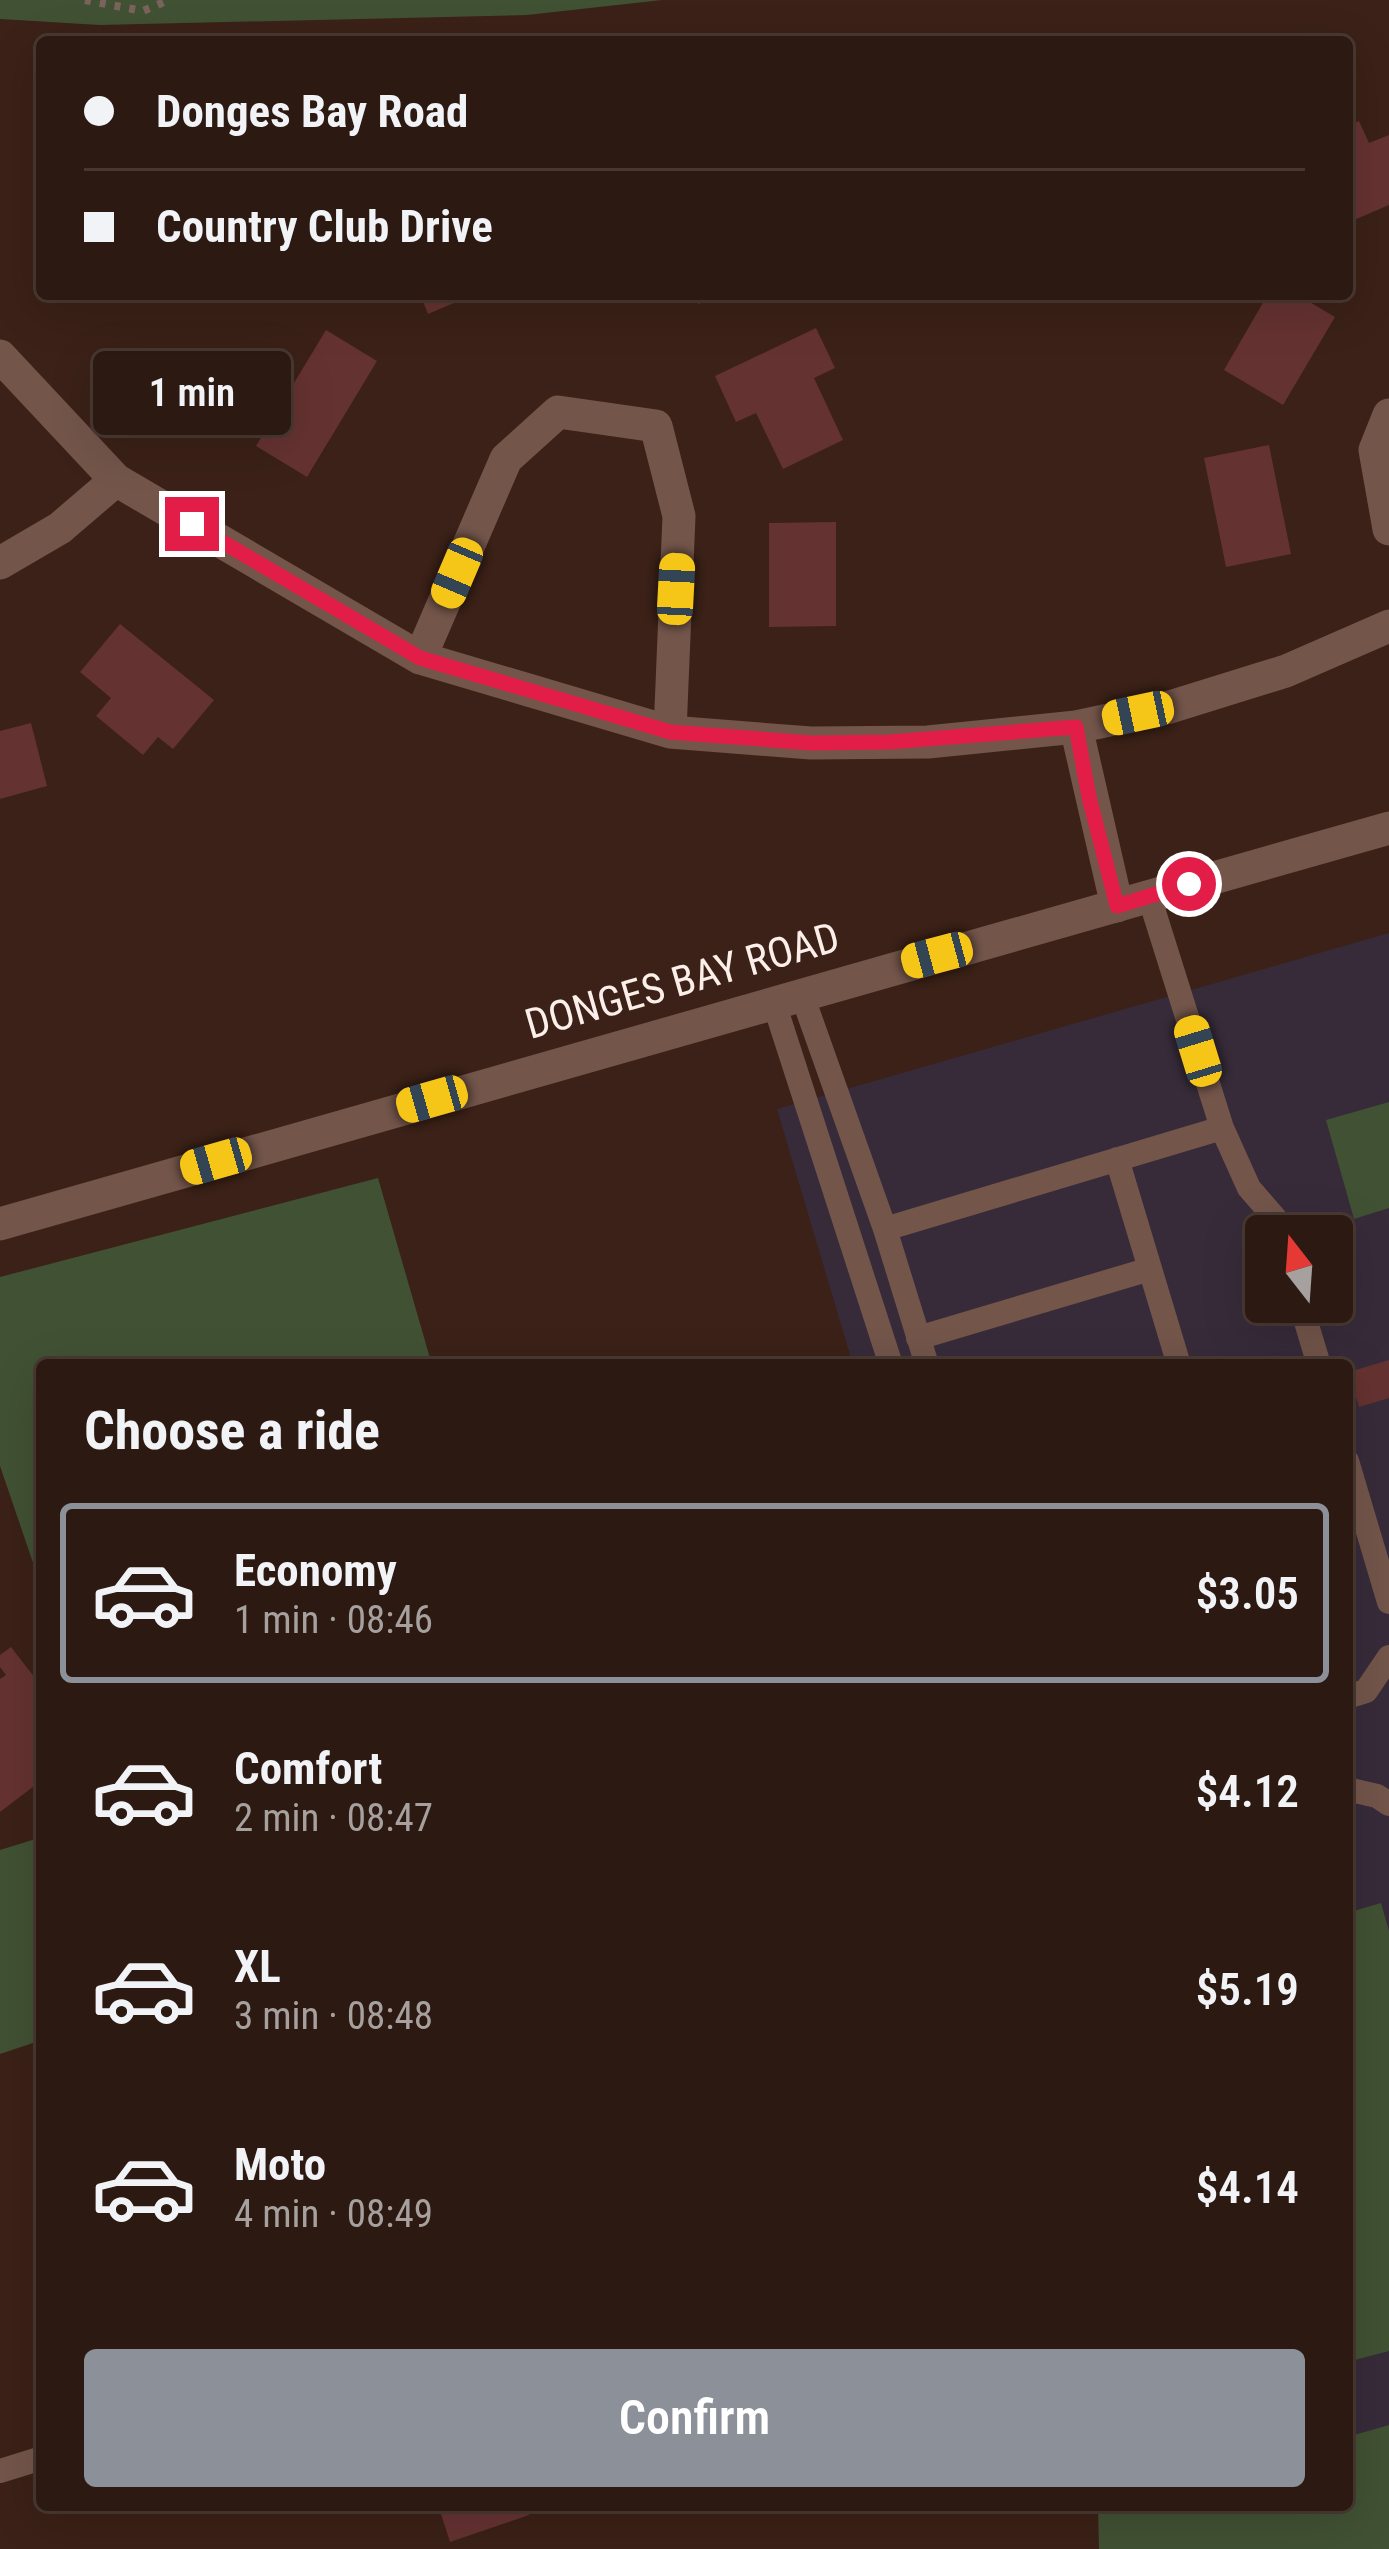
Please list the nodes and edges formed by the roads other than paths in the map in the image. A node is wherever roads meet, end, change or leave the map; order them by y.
1 (0, 356) edge
2 (1389, 416) edge
3 (116, 480) junction
4 (1389, 530) edge
5 (0, 563) edge
6 (1389, 626) edge
7 (420, 658) junction
8 (1076, 727) junction
9 (670, 732) junction
10 (1389, 828) edge
11 (1133, 901) junction
12 (787, 996) junction
13 (1222, 1128) junction
14 (1117, 1159) junction
15 (1272, 1215) edge
16 (0, 1224) edge
17 (885, 1229) junction
18 (1150, 1269) junction
19 (1306, 1323) edge
20 (919, 1338) junction
21 (889, 1359) edge
22 (925, 1359) edge
23 (1177, 1359) edge
24 (1316, 1359) edge
25 (1353, 1481) edge
26 (1389, 1602) edge
27 (1389, 1657) edge
28 (1353, 1695) edge
29 (1353, 1790) edge
30 (1389, 1804) edge
31 (36, 2460) edge
32 (0, 2471) edge

1 - 3 street
2 - 4 street
3 - 5 street
3 - 7 street
6 - 8 street
7 - 9 street
7 - 9 street
8 - 9 street
8 - 11 street
10 - 11 street, DONGES BAY ROAD
11 - 12 street, DONGES BAY ROAD
11 - 13 lane
12 - 16 street, DONGES BAY ROAD
12 - 17 lane
12 - 21 lane
13 - 14 lane
13 - 15 lane
14 - 17 lane
14 - 18 lane
17 - 20 lane
18 - 20 lane
18 - 23 lane
19 - 24 lane
20 - 22 lane
25 - 26 lane
27 - 28 lane
29 - 30 lane
31 - 32 lane

